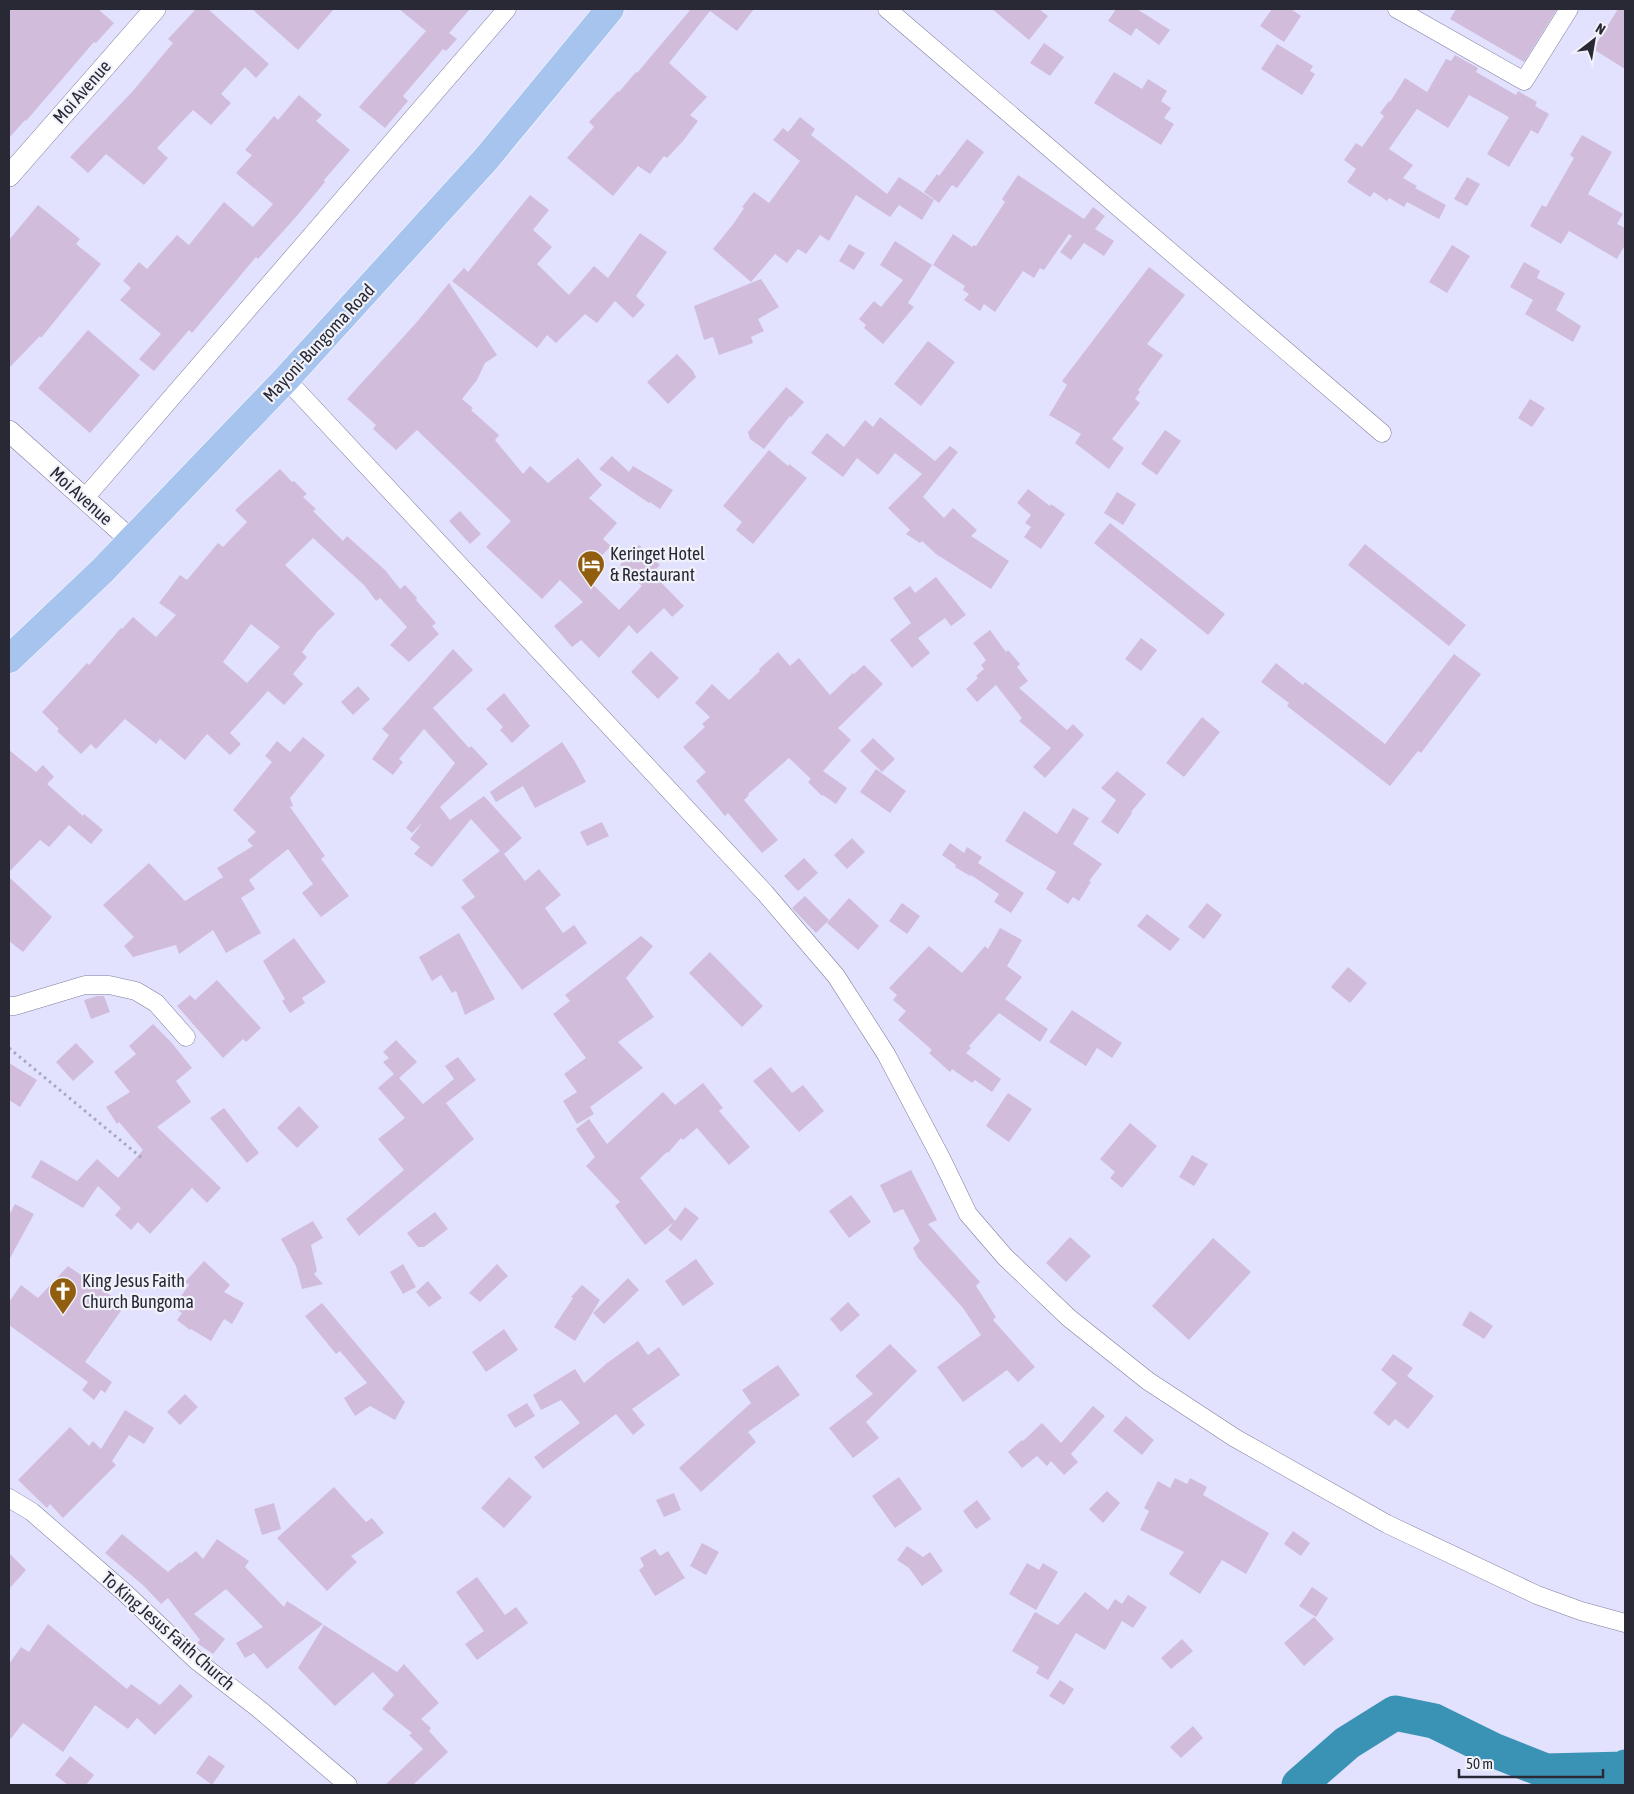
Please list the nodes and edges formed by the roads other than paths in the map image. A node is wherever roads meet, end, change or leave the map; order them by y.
1 (155, 9) edge
2 (507, 9) edge
3 (610, 9) edge
4 (887, 9) edge
5 (1397, 9) edge
6 (1569, 9) edge
7 (9, 176) edge
8 (286, 379) junction
9 (9, 431) edge
10 (1382, 433) dead end
11 (84, 498) junction
12 (132, 540) junction
13 (9, 659) edge
14 (9, 1006) edge
15 (186, 1038) dead end
16 (9, 1498) edge
17 (1625, 1623) edge
18 (348, 1785) edge

1 - 7 street, Moi Avenue
2 - 11 street
3 - 8 main road, Mayoni-Bungoma Road
4 - 10 street
5 - 6 street
8 - 12 main road, Mayoni-Bungoma Road
8 - 17 street
9 - 11 street, Moi Avenue
11 - 12 street, Moi Avenue
12 - 13 main road, Mayoni-Bungoma Road
14 - 15 street
16 - 18 street, To King Jesus Faith Church

